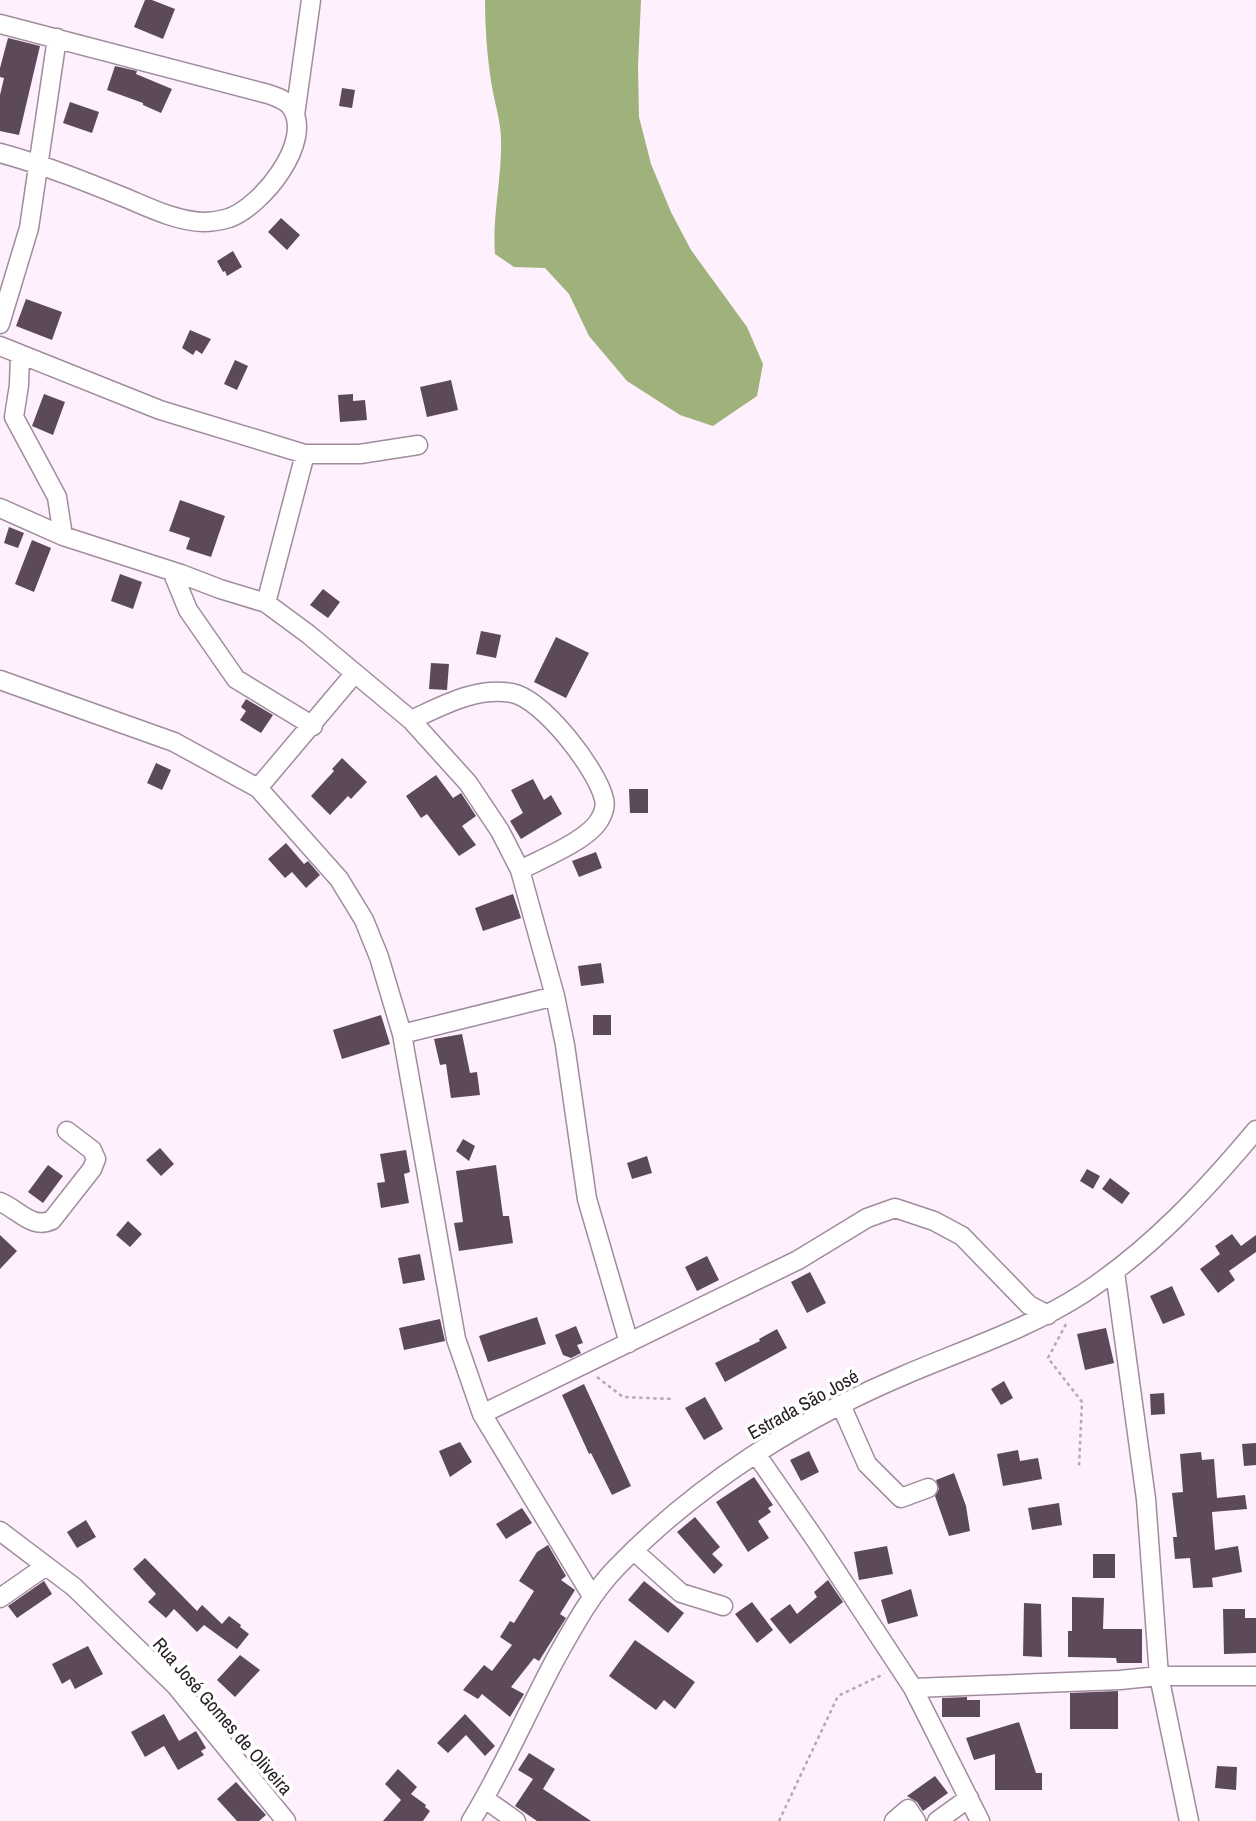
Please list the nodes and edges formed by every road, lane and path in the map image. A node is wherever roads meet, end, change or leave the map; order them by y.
1 (311, 0) edge
2 (0, 24) edge
3 (57, 38) junction
4 (295, 115) junction
5 (0, 153) edge
6 (38, 163) junction
7 (0, 324) edge
8 (0, 346) edge
9 (20, 354) junction
10 (418, 445) dead end
11 (305, 454) junction
12 (0, 508) edge
13 (62, 536) junction
14 (172, 571) junction
15 (266, 603) junction
16 (355, 673) junction
17 (0, 680) edge
18 (411, 720) junction
19 (313, 726) junction
20 (258, 788) junction
21 (520, 870) junction
22 (555, 996) junction
23 (402, 1034) junction
24 (1256, 1129) edge
25 (67, 1131) dead end
26 (0, 1202) edge
27 (1115, 1272) junction
28 (1083, 1294) junction
29 (1048, 1315) junction
30 (629, 1343) junction
31 (586, 1363) junction
32 (671, 1399) dead end
33 (841, 1405) junction
34 (482, 1414) junction
35 (756, 1454) junction
36 (1079, 1466) dead end
37 (928, 1488) dead end
38 (0, 1531) edge
39 (634, 1551) junction
40 (46, 1566) junction
41 (592, 1596) junction
42 (0, 1598) edge
43 (723, 1606) dead end
44 (899, 1667) junction
45 (1159, 1676) junction
46 (1256, 1676) edge
47 (913, 1688) junction
48 (969, 1798) junction
49 (485, 1799) junction
50 (286, 1821) edge
51 (471, 1821) edge
52 (516, 1821) edge
53 (779, 1821) edge
54 (894, 1821) edge
55 (916, 1821) edge
56 (937, 1821) edge
57 (980, 1821) edge
58 (1189, 1821) edge

1 - 4 street
2 - 3 street
3 - 4 street
3 - 6 street
4 - 6 street
5 - 6 street
6 - 7 street
8 - 9 street
9 - 11 street
9 - 13 street
10 - 11 street
11 - 15 street
12 - 13 street
13 - 14 street
14 - 15 street
14 - 19 street
15 - 16 street
16 - 18 street
16 - 19 street
17 - 20 street
18 - 21 street
18 - 21 street
19 - 20 street
20 - 23 street
21 - 22 street
22 - 23 street
22 - 30 street
23 - 34 street
24 - 27 street, Estrada São José
25 - 26 street
27 - 28 street, Estrada São José
27 - 45 street
28 - 29 street, Estrada São José
28 - 36 path
29 - 30 street
29 - 33 street, Estrada São José
30 - 31 street
31 - 32 path
31 - 34 street
33 - 35 street, Estrada São José
33 - 37 street
34 - 41 street
35 - 39 street, Estrada São José
35 - 44 street
38 - 40 street, Rua José Gomes de Oliveira
39 - 41 street, Estrada São José
39 - 43 street
40 - 42 street
40 - 50 street, Rua José Gomes de Oliveira
41 - 49 street, Estrada São José
44 - 47 street
44 - 53 path
45 - 46 street
45 - 47 street
45 - 58 street
47 - 48 street
48 - 56 street
48 - 57 street
49 - 51 street, Estrada São José
49 - 52 street
54 - 55 street

